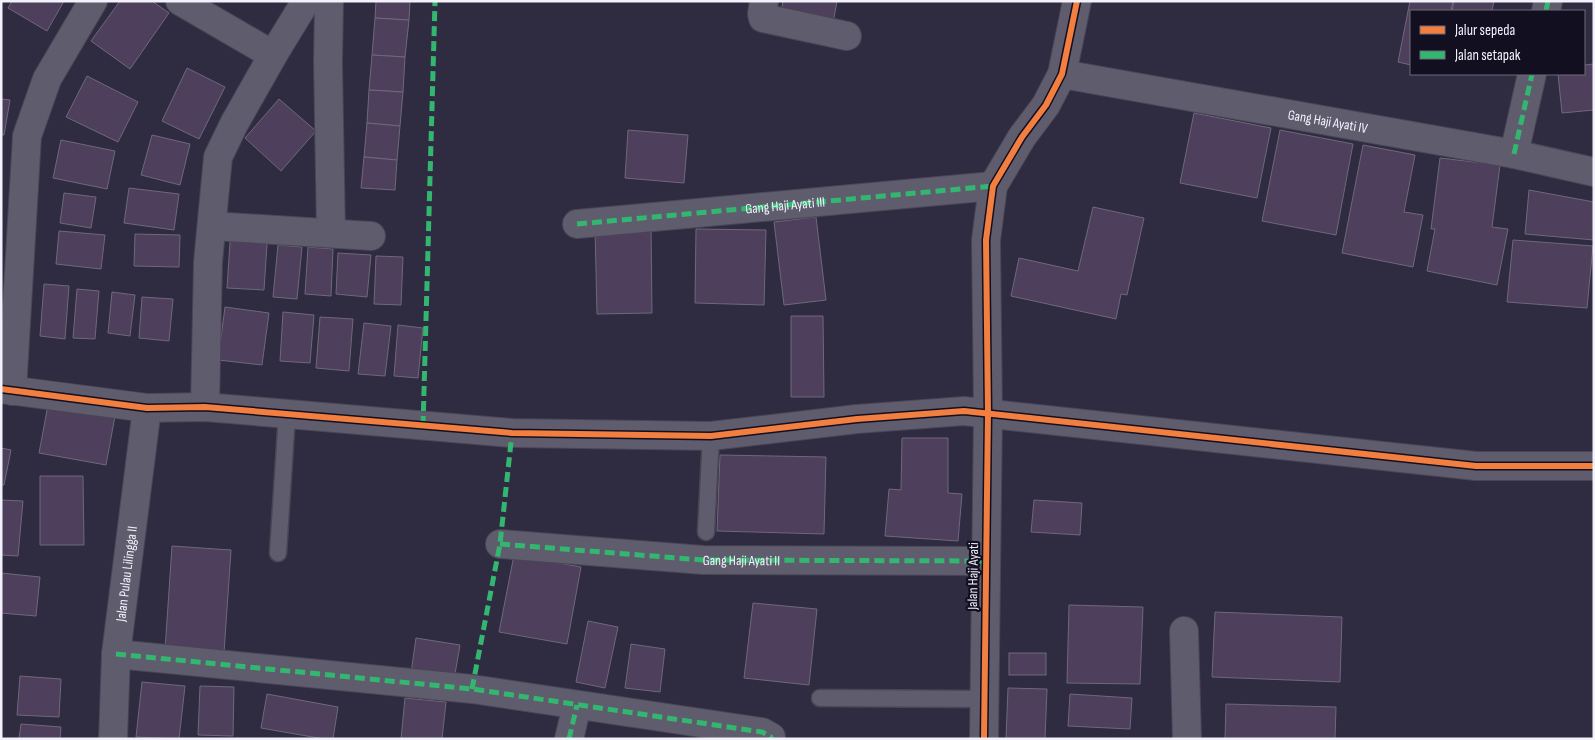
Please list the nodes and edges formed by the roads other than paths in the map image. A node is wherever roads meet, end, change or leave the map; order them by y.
1 (93, 1) edge
2 (180, 1) edge
3 (306, 1) edge
4 (329, 1) edge
5 (764, 1) edge
6 (1077, 1) edge
7 (847, 36) dead end
8 (273, 55) junction
9 (1062, 74) junction
10 (1532, 75) edge
11 (1514, 154) junction
12 (1594, 172) edge
13 (993, 186) junction
14 (577, 224) dead end
15 (212, 226) junction
16 (331, 233) junction
17 (370, 236) dead end
18 (7, 390) edge
19 (205, 407) junction
20 (147, 408) junction
21 (988, 413) junction
22 (287, 414) junction
23 (711, 436) junction
24 (1594, 466) edge
25 (706, 532) dead end
26 (500, 544) dead end
27 (278, 552) dead end
28 (986, 561) junction
29 (1184, 631) dead end
30 (116, 654) junction
31 (820, 698) dead end
32 (984, 699) junction
33 (577, 705) junction
34 (771, 738) edge
35 (113, 739) edge
36 (569, 739) edge
37 (984, 739) edge
38 (1187, 739) edge

1 - 18 street
2 - 8 street
3 - 8 street
4 - 16 street
5 - 7 street
6 - 9 street
8 - 15 street
9 - 11 street, Gang Haji Ayati IV
9 - 13 street
10 - 11 street
11 - 12 street, Gang Haji Ayati IV
13 - 14 street, Gang Haji Ayati III
13 - 21 street, Jalan Haji Ayati
15 - 16 street
15 - 19 street
16 - 17 street
18 - 20 street
19 - 20 street
19 - 22 street
20 - 30 street, Jalan Pulau Lilingga II
21 - 23 street
21 - 24 street
21 - 28 street, Jalan Haji Ayati
22 - 23 street
22 - 27 lane
23 - 25 lane
26 - 28 street, Gang Haji Ayati II
28 - 32 street, Jalan Haji Ayati
29 - 38 street
30 - 33 street
30 - 35 street, Jalan Pulau Lilingga II
31 - 32 lane
32 - 37 street, Jalan Haji Ayati
33 - 34 street
33 - 36 street

